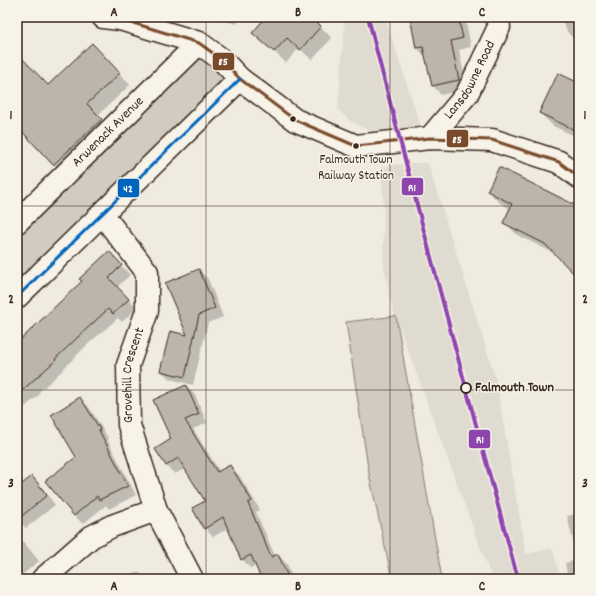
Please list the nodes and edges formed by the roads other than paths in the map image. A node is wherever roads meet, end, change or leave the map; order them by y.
1 (103, 17) edge
2 (497, 17) edge
3 (199, 43) junction
4 (240, 79) junction
5 (430, 138) junction
6 (579, 177) edge
7 (102, 214) junction
8 (17, 222) edge
9 (17, 297) edge
10 (156, 510) junction
11 (43, 579) edge
12 (192, 579) edge

1 - 3 street
2 - 5 street, Lansdowne Road
3 - 4 street
3 - 8 street, Arwenack Avenue
4 - 5 street
4 - 7 street
5 - 6 street
7 - 9 street
7 - 10 street, Grovehill Crescent
10 - 11 street
10 - 12 street, Grovehill Crescent

